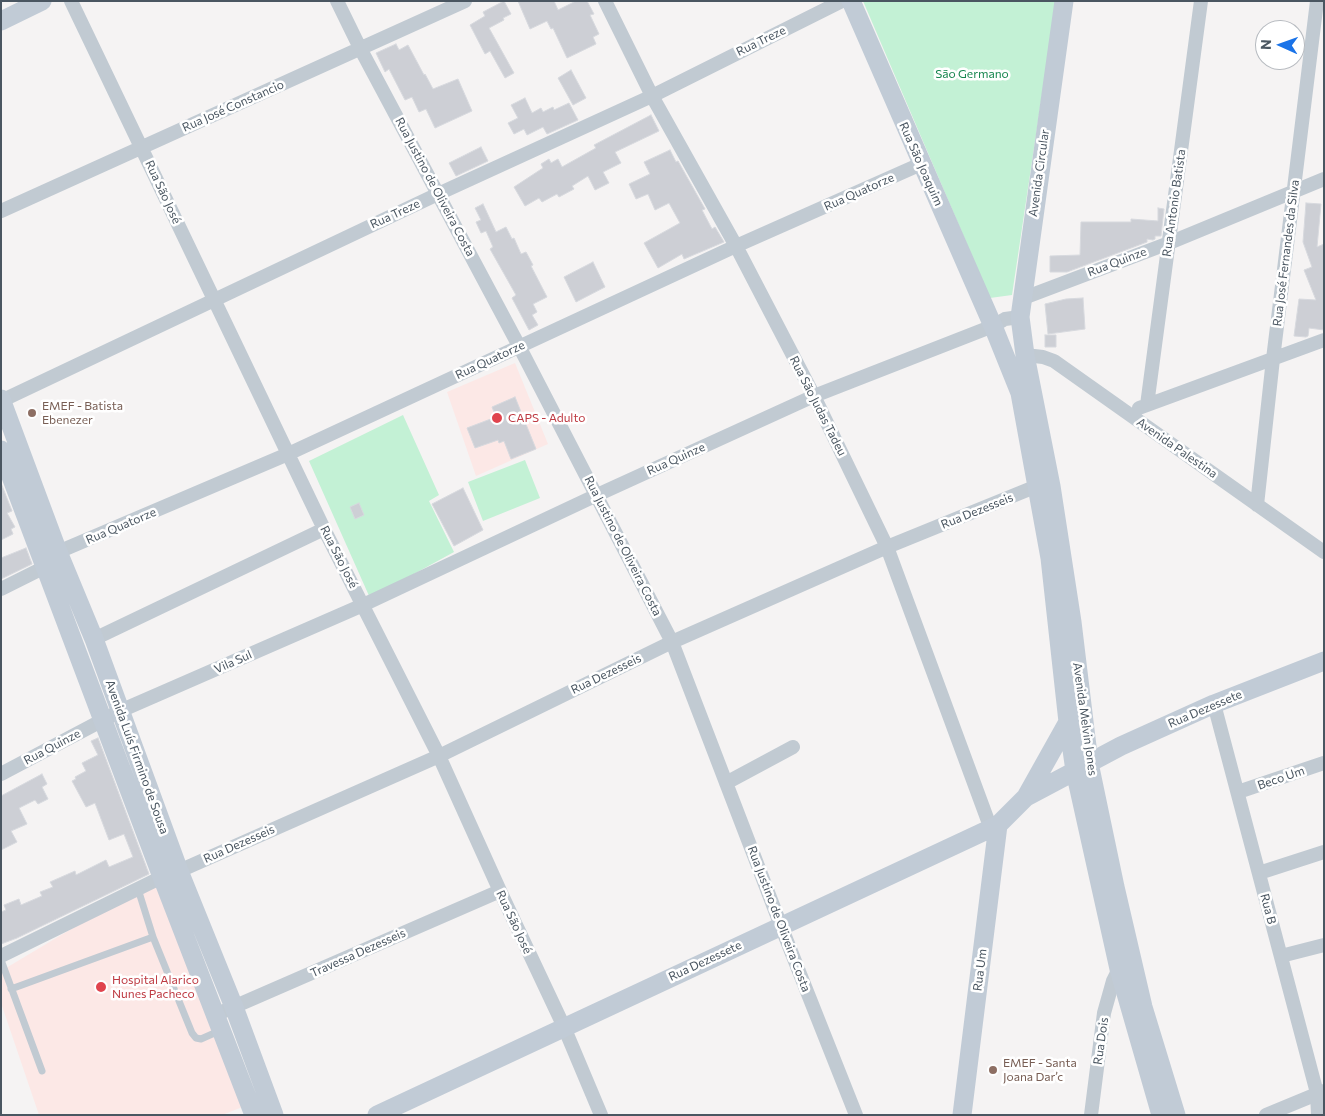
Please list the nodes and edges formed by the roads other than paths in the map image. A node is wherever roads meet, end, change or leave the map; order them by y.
1 (42, 1) edge
2 (71, 1) edge
3 (337, 1) edge
4 (465, 1) edge
5 (604, 1) edge
6 (842, 1) edge
7 (851, 1) edge
8 (1064, 1) edge
9 (1201, 1) edge
10 (1317, 1) edge
11 (1, 21) edge
12 (360, 48) junction
13 (652, 96) junction
14 (142, 147) junction
15 (921, 164) junction
16 (1324, 179) edge
17 (1294, 191) junction
18 (438, 194) junction
19 (1, 211) edge
20 (1169, 243) junction
21 (736, 246) junction
22 (214, 300) junction
23 (1020, 308) junction
24 (993, 326) junction
25 (1324, 340) edge
26 (519, 346) junction
27 (1025, 355) junction
28 (1273, 359) junction
29 (814, 396) junction
30 (2, 400) edge
31 (1146, 405) junction
32 (1127, 412) junction
33 (1, 450) edge
34 (288, 454) junction
35 (27, 465) junction
36 (10, 473) junction
37 (1037, 486) junction
38 (597, 495) junction
39 (1258, 505) junction
40 (324, 529) junction
41 (887, 547) junction
42 (58, 552) junction
43 (1324, 552) edge
44 (45, 567) junction
45 (1, 589) edge
46 (363, 605) junction
47 (94, 639) junction
48 (672, 642) junction
49 (1324, 661) edge
50 (1214, 704) junction
51 (120, 711) junction
52 (104, 720) junction
53 (1068, 722) junction
54 (793, 747) dead end
55 (439, 756) junction
56 (1324, 763) edge
57 (1082, 767) junction
58 (1, 774) edge
59 (726, 783) junction
60 (1238, 792) junction
61 (1026, 797) junction
62 (995, 827) junction
63 (1324, 852) edge
64 (1259, 873) junction
65 (170, 874) junction
66 (138, 889) junction
67 (500, 891) junction
68 (781, 926) junction
69 (153, 937) junction
70 (1324, 945) edge
71 (1, 956) edge
72 (1281, 956) junction
73 (1, 960) edge
74 (1119, 969) junction
75 (11, 989) junction
76 (234, 1007) junction
77 (218, 1022) junction
78 (564, 1027) junction
79 (42, 1071) dead end
80 (1320, 1092) edge
81 (254, 1115) edge
82 (274, 1115) edge
83 (377, 1115) edge
84 (601, 1115) edge
85 (856, 1115) edge
86 (962, 1115) edge
87 (1091, 1115) edge
88 (1161, 1115) edge
89 (1176, 1115) edge
90 (1266, 1115) edge
91 (1318, 1115) edge

1 - 11 main road
2 - 14 street, Rua São José
3 - 12 street, Rua Justino de Oliveira Costa
4 - 12 street, Rua José Constancio
5 - 13 street, Rua São Judas Tadeu
6 - 13 street, Rua Treze
7 - 15 main road, Rua São Joaquim
8 - 23 main road, Avenida Circular
9 - 20 street, Rua Antonio Batista
10 - 17 street, Rua José Fernandes da Silva
12 - 14 street, Rua José Constancio
12 - 18 street, Rua Justino de Oliveira Costa
13 - 18 street, Rua Treze
13 - 21 street, Rua São Judas Tadeu
14 - 19 street, Rua José Constancio
14 - 22 street, Rua São José
15 - 21 street, Rua Quatorze
15 - 24 main road, Rua São Joaquim
16 - 17 street, Rua Quinze
17 - 20 street, Rua Quinze
17 - 28 street, Rua José Fernandes da Silva
18 - 22 street, Rua Treze
18 - 26 street, Rua Justino de Oliveira Costa
20 - 23 street, Rua Quinze
20 - 31 street, Rua Antonio Batista
21 - 26 street, Rua Quatorze
21 - 29 street, Rua São Judas Tadeu
22 - 30 street, Rua Treze
22 - 34 street, Rua São José
23 - 24 street
23 - 27 main road, Avenida Melvin Jones
24 - 29 street, Rua Quinze
24 - 37 main road, Avenida Melvin Jones
25 - 28 street
26 - 34 street, Rua Quatorze
26 - 38 street, Rua Justino de Oliveira Costa
27 - 32 street, Avenida Palestina
27 - 57 main road, Avenida Melvin Jones
28 - 31 street
28 - 39 street, Rua José Fernandes da Silva
29 - 38 street, Rua Quinze
29 - 41 street, Rua São Judas Tadeu
30 - 35 main road, Avenida Luís Firmino de Sousa
31 - 32 street
32 - 39 street, Avenida Palestina
33 - 36 main road, Avenida Luís Firmino de Sousa
34 - 40 street, Rua São José
34 - 42 street, Rua Quatorze
35 - 36 main road
35 - 42 main road, Avenida Luís Firmino de Sousa
36 - 44 main road, Avenida Luís Firmino de Sousa
37 - 41 street, Rua Dezesseis
37 - 53 main road, Avenida Melvin Jones
38 - 46 street, Rua Quinze
38 - 48 street, Rua Justino de Oliveira Costa
39 - 43 street, Avenida Palestina
40 - 46 street, Rua São José
40 - 47 street
41 - 48 street, Rua Dezesseis
41 - 62 street, Rua São Judas Tadeu
42 - 47 main road, Avenida Luís Firmino de Sousa
44 - 45 street
44 - 52 main road, Avenida Luís Firmino de Sousa
46 - 51 street, Vila Sul
46 - 55 street, Rua São José
47 - 51 main road, Avenida Luís Firmino de Sousa
48 - 55 street, Rua Dezesseis
48 - 59 street, Rua Justino de Oliveira Costa
49 - 50 main road, Rua Dezessete
50 - 57 main road, Rua Dezessete
50 - 60 street, Rua B
51 - 52 street, Vila Sul
51 - 65 main road, Avenida Luís Firmino de Sousa
52 - 58 street, Rua Quinze
52 - 65 main road, Avenida Luís Firmino de Sousa
53 - 57 main road, Avenida Melvin Jones
53 - 61 main road, Rua Dezessete
54 - 59 street
55 - 65 street, Rua Dezesseis
55 - 67 street, Rua São José
56 - 60 street, Beco Um
57 - 61 main road, Rua Dezessete
57 - 74 main road, Avenida Melvin Jones
57 - 89 main road, Avenida Melvin Jones
59 - 68 street, Rua Justino de Oliveira Costa
60 - 64 street, Rua B
61 - 62 main road, Rua Dezessete
62 - 68 main road, Rua Dezessete
62 - 86 main road, Rua Um
63 - 64 street
64 - 72 street, Rua B
65 - 66 street, Rua Dezesseis
65 - 76 main road, Avenida Luís Firmino de Sousa
65 - 77 main road, Avenida Luís Firmino de Sousa
66 - 69 lane
66 - 71 street, Rua Dezesseis
67 - 76 street, Travessa Dezesseis
67 - 78 street, Rua São José
68 - 78 main road, Rua Dezessete
68 - 85 street, Rua Justino de Oliveira Costa
69 - 75 lane
69 - 77 lane
70 - 72 street
72 - 80 street, Rua B
73 - 75 lane
74 - 87 street, Rua Dois
74 - 88 main road, Avenida Melvin Jones
75 - 79 lane
76 - 77 street, Travessa Dezesseis
76 - 82 main road, Avenida Luís Firmino de Sousa
77 - 81 main road, Avenida Luís Firmino de Sousa
78 - 83 main road, Rua Dezessete
78 - 84 street, Rua São José
80 - 90 street
80 - 91 street, Rua B

